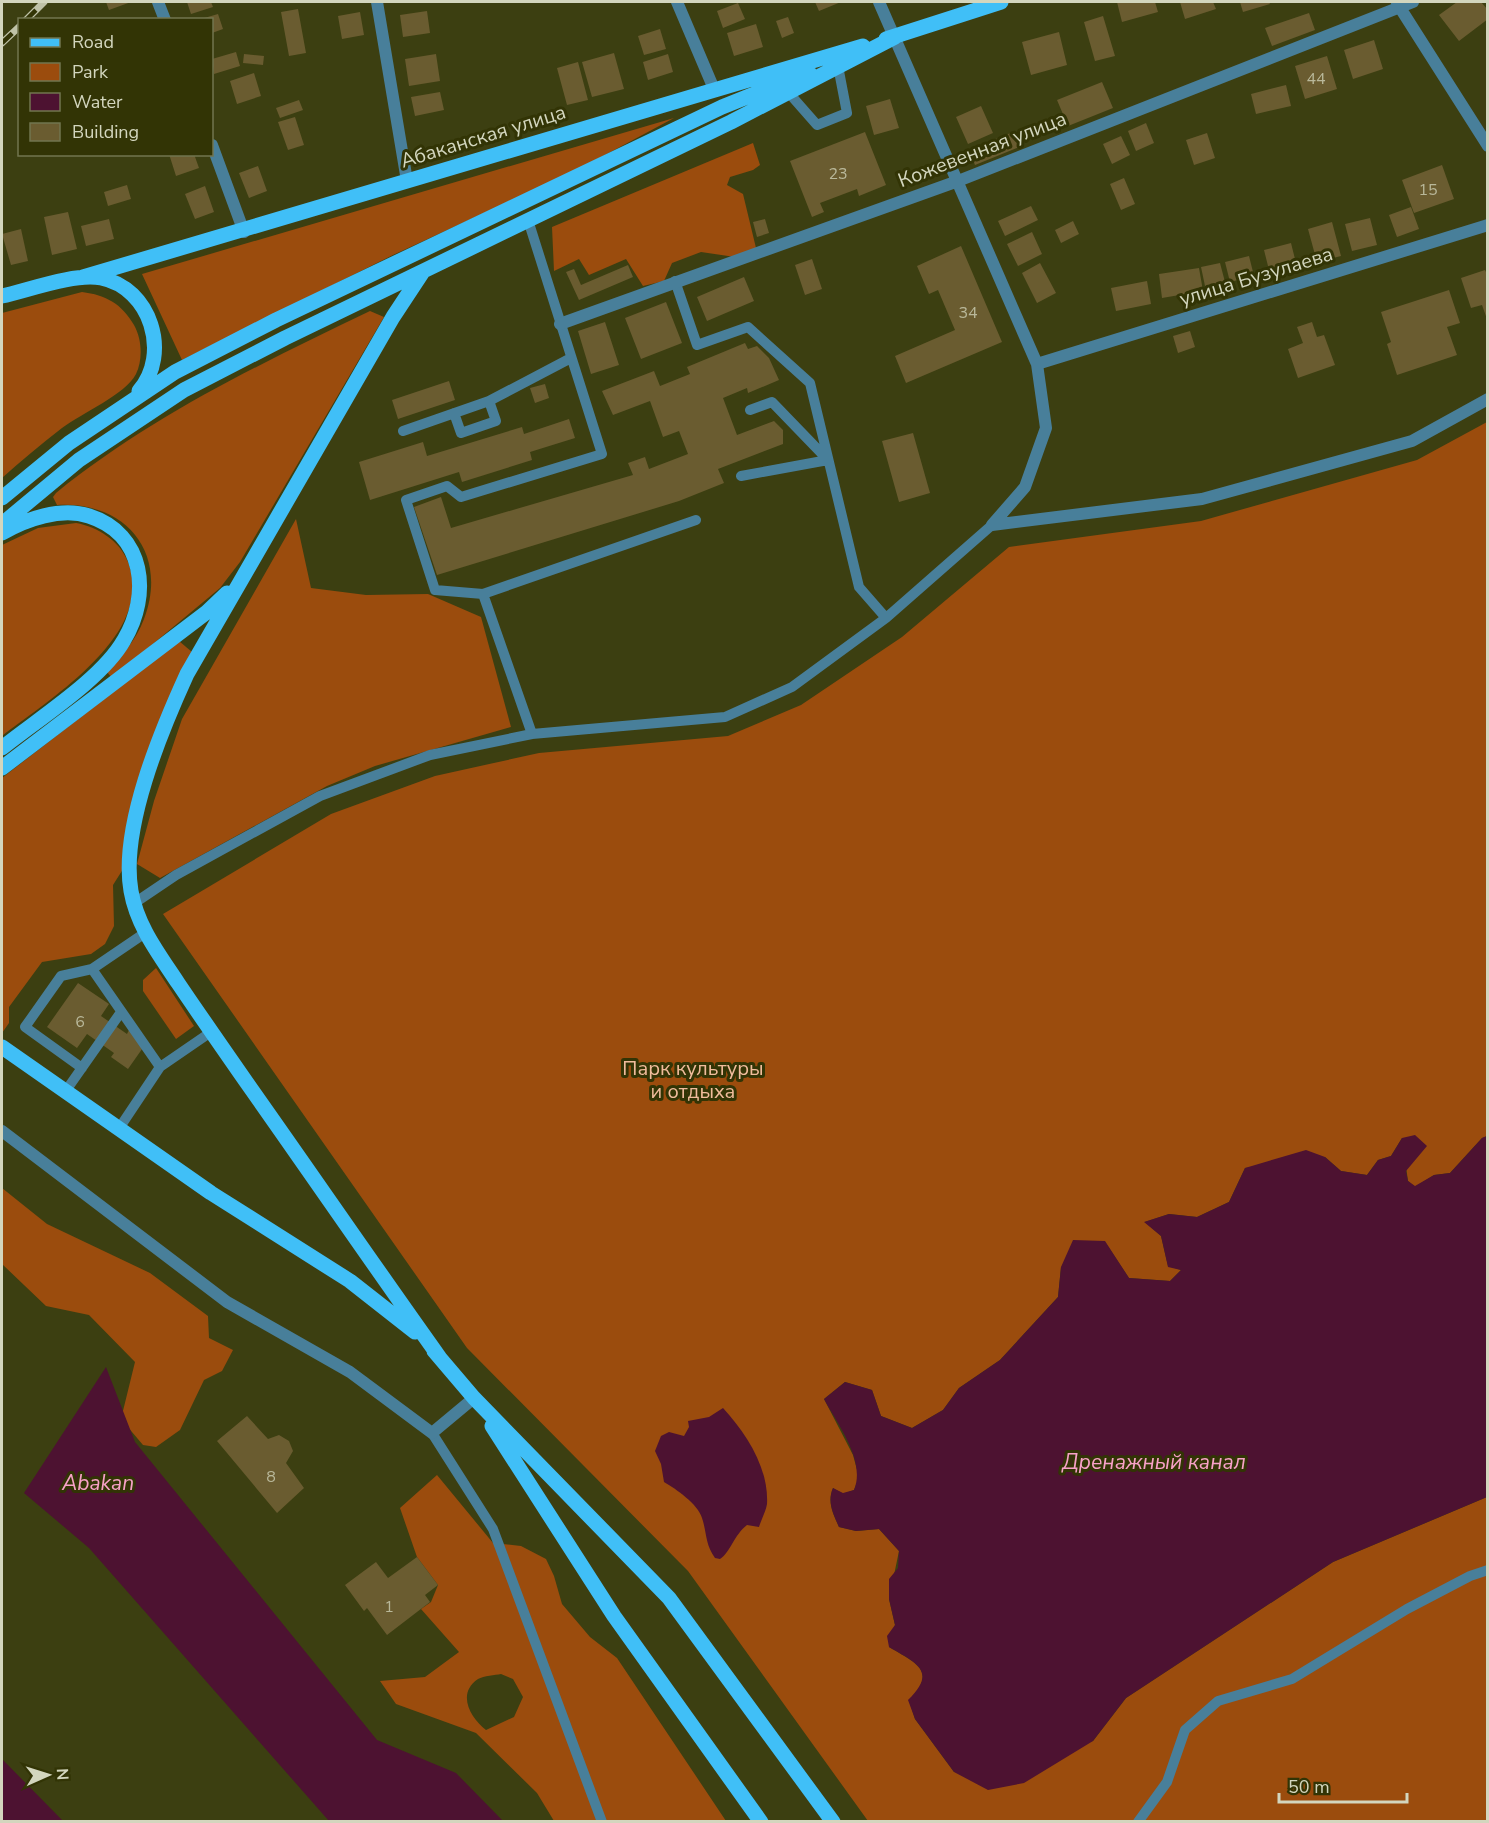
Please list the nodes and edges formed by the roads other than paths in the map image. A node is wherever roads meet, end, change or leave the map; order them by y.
1 (158, 2) edge
2 (378, 2) edge
3 (677, 2) edge
4 (879, 2) edge
5 (1001, 2) edge
6 (1413, 2) edge
7 (1398, 5) edge
8 (164, 18) edge
9 (895, 37) junction
10 (838, 66) junction
11 (714, 89) junction
12 (789, 92) junction
13 (1488, 146) edge
14 (213, 148) edge
15 (407, 181) junction
16 (958, 181) junction
17 (528, 220) junction
18 (1488, 225) edge
19 (244, 231) junction
20 (422, 273) junction
21 (84, 277) junction
22 (675, 281) junction
23 (2, 296) edge
24 (560, 324) junction
25 (571, 358) junction
26 (1037, 364) junction
27 (1488, 399) edge
28 (489, 401) junction
29 (128, 402) junction
30 (750, 410) dead end
31 (454, 413) junction
32 (403, 431) dead end
33 (828, 460) junction
34 (741, 476) dead end
35 (2, 498) edge
36 (696, 520) dead end
37 (2, 524) edge
38 (992, 525) junction
39 (2, 533) edge
40 (247, 568) junction
41 (483, 594) junction
42 (886, 618) junction
43 (532, 734) junction
44 (2, 748) edge
45 (2, 768) edge
46 (133, 904) junction
47 (145, 933) junction
48 (92, 969) junction
49 (121, 1012) junction
50 (211, 1032) junction
51 (2, 1047) edge
52 (160, 1067) junction
53 (82, 1068) junction
54 (65, 1092) junction
55 (118, 1130) junction
56 (2, 1131) edge
57 (440, 1358) junction
58 (474, 1398) junction
59 (432, 1433) junction
60 (1488, 1570) edge
61 (602, 1821) edge
62 (761, 1821) edge
63 (833, 1821) edge
64 (1138, 1821) edge

1 - 8 street
2 - 15 street
3 - 11 street
4 - 9 street
5 - 9 main road
6 - 7 street, Кожевенная улица
7 - 13 street
7 - 16 street, Кожевенная улица
9 - 10 main road
9 - 11 main road, Абаканская улица
9 - 16 street
9 - 29 main road
10 - 12 main road
10 - 12 lane
11 - 15 main road, Абаканская улица
12 - 17 main road
14 - 19 street
15 - 19 main road, Абаканская улица
16 - 22 street, Кожевенная улица
16 - 26 street
17 - 20 main road
17 - 24 lane
18 - 26 street, улица Бузулаева
19 - 21 main road, Абаканская улица
20 - 37 main road
20 - 40 main road
21 - 23 main road, Абаканская улица
21 - 29 main road
22 - 24 street, Кожевенная улица
22 - 33 lane
24 - 25 lane
25 - 28 lane
25 - 41 lane
26 - 38 street
27 - 38 street
28 - 31 lane
28 - 31 lane
29 - 35 main road
30 - 33 lane
31 - 32 lane
33 - 34 lane
33 - 42 lane
36 - 41 lane
38 - 42 lane
39 - 44 main road
40 - 45 main road
40 - 46 main road
41 - 43 lane
42 - 43 lane
43 - 46 lane
46 - 47 main road
47 - 48 lane
47 - 50 main road
48 - 49 lane
48 - 53 lane
49 - 52 lane
49 - 53 lane
50 - 52 lane
50 - 57 main road
51 - 54 main road
52 - 55 lane
53 - 54 lane
54 - 55 main road
55 - 57 main road
56 - 59 street
57 - 58 main road
58 - 59 street
58 - 62 main road
58 - 63 main road
59 - 61 lane
60 - 64 lane

